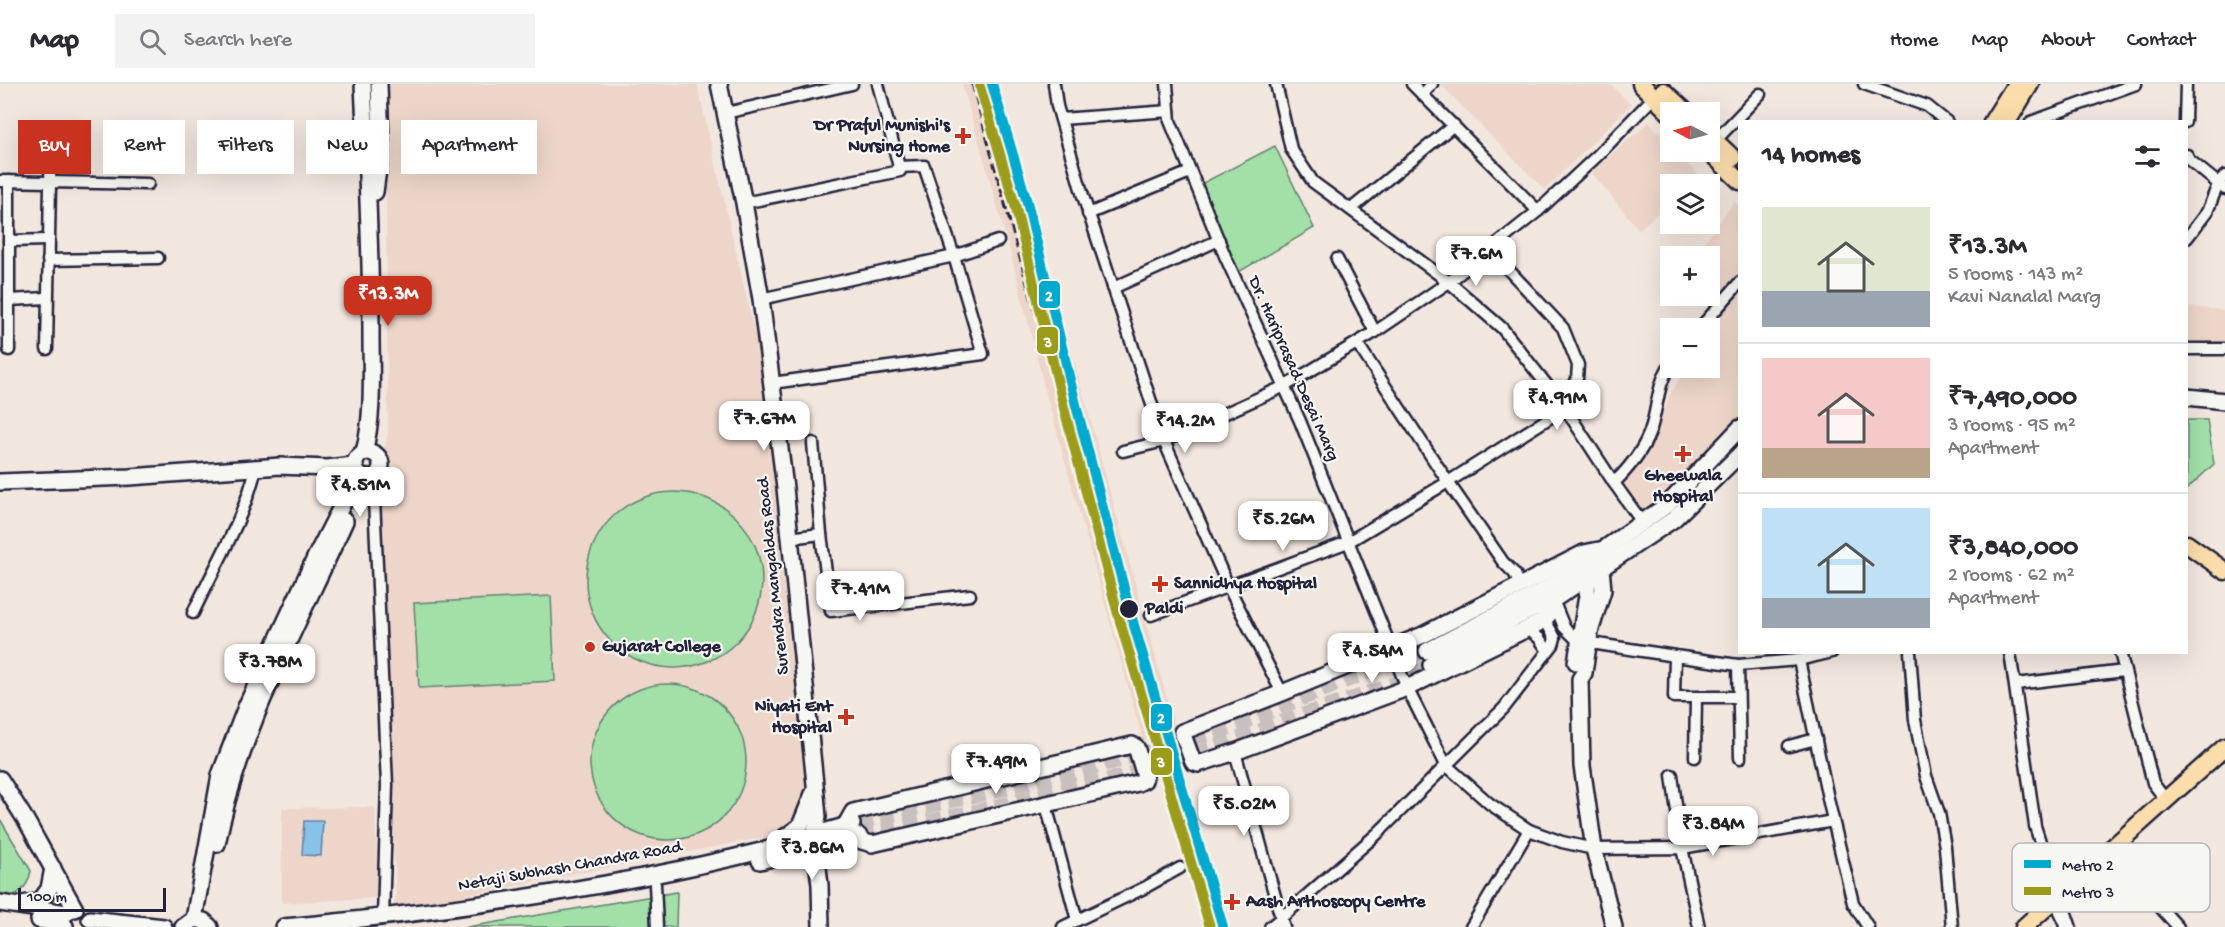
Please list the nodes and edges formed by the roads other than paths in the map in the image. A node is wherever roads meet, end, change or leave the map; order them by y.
1 (355, 84) edge
2 (363, 84) edge
3 (370, 84) edge
4 (379, 84) edge
5 (719, 84) edge
6 (852, 84) edge
7 (878, 84) edge
8 (1054, 84) edge
9 (1167, 84) edge
10 (1276, 84) edge
11 (1412, 84) edge
12 (1432, 84) edge
13 (1641, 84) edge
14 (1864, 84) edge
15 (2016, 84) edge
16 (2030, 84) edge
17 (2136, 84) edge
18 (2186, 84) edge
19 (1659, 88) edge
20 (1423, 94) junction
21 (1760, 94) dead end
22 (1665, 102) edge
23 (1675, 102) edge
24 (1169, 111) junction
25 (726, 113) junction
26 (1061, 119) junction
27 (1945, 120) edge
28 (1993, 120) edge
29 (2008, 120) edge
30 (2037, 120) edge
31 (2185, 120) edge
32 (1454, 125) junction
33 (1720, 135) edge
34 (1720, 149) edge
35 (1720, 154) edge
36 (2188, 159) edge
37 (1738, 163) edge
38 (898, 167) junction
39 (1190, 172) junction
40 (49, 174) edge
41 (1738, 178) edge
42 (5, 181) edge
43 (49, 181) junction
44 (2223, 182) edge
45 (148, 184) dead end
46 (372, 196) junction
47 (744, 203) junction
48 (1351, 209) junction
49 (1538, 211) junction
50 (1088, 214) junction
51 (2188, 237) edge
52 (48, 240) junction
53 (1219, 240) junction
54 (9, 241) junction
55 (998, 242) dead end
56 (1490, 250) junction
57 (954, 256) junction
58 (158, 258) dead end
59 (1337, 259) dead end
60 (48, 260) junction
61 (1449, 282) junction
62 (1738, 284) edge
63 (1113, 288) junction
64 (47, 298) junction
65 (761, 299) junction
66 (9, 300) junction
67 (1709, 318) edge
68 (1375, 332) junction
69 (1357, 343) junction
70 (47, 349) dead end
71 (2225, 349) edge
72 (9, 350) dead end
73 (2188, 350) edge
74 (1663, 378) edge
75 (772, 383) junction
76 (1285, 386) junction
77 (2188, 397) edge
78 (2225, 401) edge
79 (1565, 408) junction
80 (1738, 430) edge
81 (1164, 441) junction
82 (813, 443) dead end
83 (1124, 451) dead end
84 (368, 452) junction
85 (1738, 456) edge
86 (256, 468) junction
87 (363, 474) junction
88 (0, 482) edge
89 (1448, 482) junction
90 (1614, 483) junction
91 (1642, 522) junction
92 (821, 534) junction
93 (789, 538) junction
94 (1348, 542) junction
95 (2188, 545) edge
96 (2188, 558) edge
97 (1595, 563) junction
98 (2225, 571) edge
99 (2225, 582) edge
100 (1229, 588) junction
101 (1525, 593) junction
102 (970, 596) dead end
103 (1551, 601) junction
104 (193, 613) dead end
105 (1151, 615) dead end
106 (1545, 620) junction
107 (1528, 629) junction
108 (1584, 642) junction
109 (1390, 649) junction
110 (1548, 651) junction
111 (1824, 654) edge
112 (1910, 654) edge
113 (2010, 654) edge
114 (2120, 654) edge
115 (1675, 656) junction
116 (1799, 660) junction
117 (1738, 665) junction
118 (2124, 671) junction
119 (2016, 684) junction
120 (1407, 688) junction
121 (1282, 693) junction
122 (1738, 697) junction
123 (1696, 698) junction
124 (1816, 739) junction
125 (1789, 746) dead end
126 (2225, 747) edge
127 (1235, 752) junction
128 (1695, 757) dead end
129 (1740, 758) dead end
130 (2225, 759) edge
131 (1446, 765) junction
132 (1672, 775) dead end
133 (0, 779) edge
134 (815, 784) junction
135 (2166, 799) junction
136 (1046, 805) junction
137 (1833, 821) junction
138 (853, 830) junction
139 (1528, 830) junction
140 (821, 839) junction
141 (2040, 843) edge
142 (2120, 843) edge
143 (2133, 843) edge
144 (1682, 848) junction
145 (1594, 849) junction
146 (767, 850) junction
147 (53, 868) junction
148 (1180, 868) dead end
149 (655, 884) junction
150 (4, 907) edge
151 (2045, 912) edge
152 (2050, 912) edge
153 (2063, 912) edge
154 (2165, 912) edge
155 (68, 919) edge
156 (1077, 920) junction
157 (381, 922) edge
158 (1282, 922) edge
159 (198, 924) edge
160 (91, 925) edge
161 (164, 927) edge
162 (284, 927) edge
163 (657, 927) edge
164 (821, 927) edge
165 (831, 927) edge
166 (1063, 927) edge
167 (1270, 927) edge
168 (1471, 927) edge
169 (1614, 927) edge
170 (1699, 927) edge
171 (1868, 927) edge
172 (1952, 927) edge
173 (2024, 927) edge
174 (2037, 927) edge
175 (2068, 927) edge
176 (2178, 927) edge

1 - 46 main road
2 - 46 main road
3 - 46 main road
4 - 46 main road
5 - 25 main road, Surendra Mangaldas Road
6 - 25 street
7 - 38 street
8 - 26 street
9 - 24 street, Dr. Hariprasad Desai Marg
10 - 48 street
11 - 20 street
12 - 20 street
13 - 19 main road
14 - 27 street
15 - 28 main road
16 - 29 main road
17 - 30 street
18 - 31 street
19 - 22 main road
19 - 23 main road
19 - 49 street
20 - 32 street
21 - 33 street
24 - 26 street
24 - 39 street, Dr. Hariprasad Desai Marg
25 - 47 main road, Surendra Mangaldas Road
26 - 50 street
32 - 48 street
32 - 49 street
34 - 37 main road
35 - 41 main road
36 - 44 street
38 - 47 street
38 - 57 street
39 - 50 street
39 - 53 street, Dr. Hariprasad Desai Marg
40 - 43 street
42 - 43 street
42 - 54 street
43 - 45 street
43 - 52 street
44 - 51 street
46 - 84 main road
47 - 65 main road, Surendra Mangaldas Road
48 - 61 street
49 - 56 street
50 - 63 street
52 - 54 street
52 - 60 street
53 - 63 street
53 - 76 street, Dr. Hariprasad Desai Marg
54 - 66 street
55 - 57 street
56 - 61 street
56 - 79 street
57 - 65 street
57 - 75 street
58 - 60 street
59 - 68 street
60 - 64 street
61 - 68 street
61 - 79 street
62 - 67 street
63 - 81 street
64 - 66 street
64 - 70 street
65 - 75 main road, Surendra Mangaldas Road
66 - 72 street
68 - 69 street
69 - 76 street
69 - 89 street
71 - 73 street
74 - 90 street
75 - 93 main road, Surendra Mangaldas Road
76 - 81 street
76 - 94 street, Dr. Hariprasad Desai Marg
77 - 78 main road
79 - 89 street
79 - 90 street
80 - 91 main road
81 - 83 street
81 - 100 street
82 - 92 street
84 - 87 main road
84 - 87 main road
85 - 97 main road
86 - 87 main road
86 - 88 main road
86 - 104 street
87 - 157 street
87 - 159 main road
89 - 94 street
89 - 101 street
90 - 91 street
91 - 97 main road
92 - 93 street
92 - 102 street
93 - 134 main road, Surendra Mangaldas Road
94 - 100 street
94 - 109 street, Dr. Hariprasad Desai Marg
95 - 98 main road
96 - 99 main road
97 - 101 main road
97 - 101 main road
97 - 103 main road
97 - 108 main road
100 - 105 street
100 - 121 street
101 - 103 main road
101 - 109 main road
103 - 106 main road
103 - 108 street
106 - 107 main road
106 - 110 street
107 - 110 street
107 - 120 main road
108 - 115 street
108 - 145 main road
109 - 120 street, Dr. Hariprasad Desai Marg
109 - 121 main road
110 - 131 street
111 - 116 street
112 - 172 street
113 - 119 street
114 - 118 street
115 - 117 street
115 - 123 street
116 - 117 street
116 - 124 street
117 - 122 street
118 - 119 street
118 - 135 street
119 - 141 street
120 - 127 main road
120 - 131 street, Dr. Hariprasad Desai Marg
121 - 127 main road
122 - 123 street
122 - 129 street
123 - 128 street
124 - 125 street
124 - 137 street
126 - 135 main road
127 - 158 street
130 - 143 main road
131 - 139 street, Dr. Hariprasad Desai Marg
131 - 158 street
132 - 144 street
133 - 147 main road
134 - 140 main road, Surendra Mangaldas Road
134 - 146 main road
135 - 142 main road
136 - 138 main road
136 - 138 main road
136 - 156 street
137 - 144 street, Dr. Hariprasad Desai Marg
137 - 171 street
138 - 140 main road, Netaji Subhash Chandra Road
139 - 145 street, Dr. Hariprasad Desai Marg
139 - 168 street
140 - 146 main road, Netaji Subhash Chandra Road
140 - 149 main road, Netaji Subhash Chandra Road
140 - 164 main road
140 - 165 main road
144 - 145 street, Dr. Hariprasad Desai Marg
144 - 170 street
145 - 169 main road
146 - 157 main road, Netaji Subhash Chandra Road
147 - 150 main road
147 - 155 main road
148 - 156 street
149 - 157 main road, Netaji Subhash Chandra Road
149 - 163 street
150 - 155 main road
151 - 173 main road
152 - 174 main road
153 - 175 main road
154 - 176 street
155 - 160 main road
156 - 166 street
157 - 162 main road, Netaji Subhash Chandra Road
158 - 167 street
160 - 161 main road

